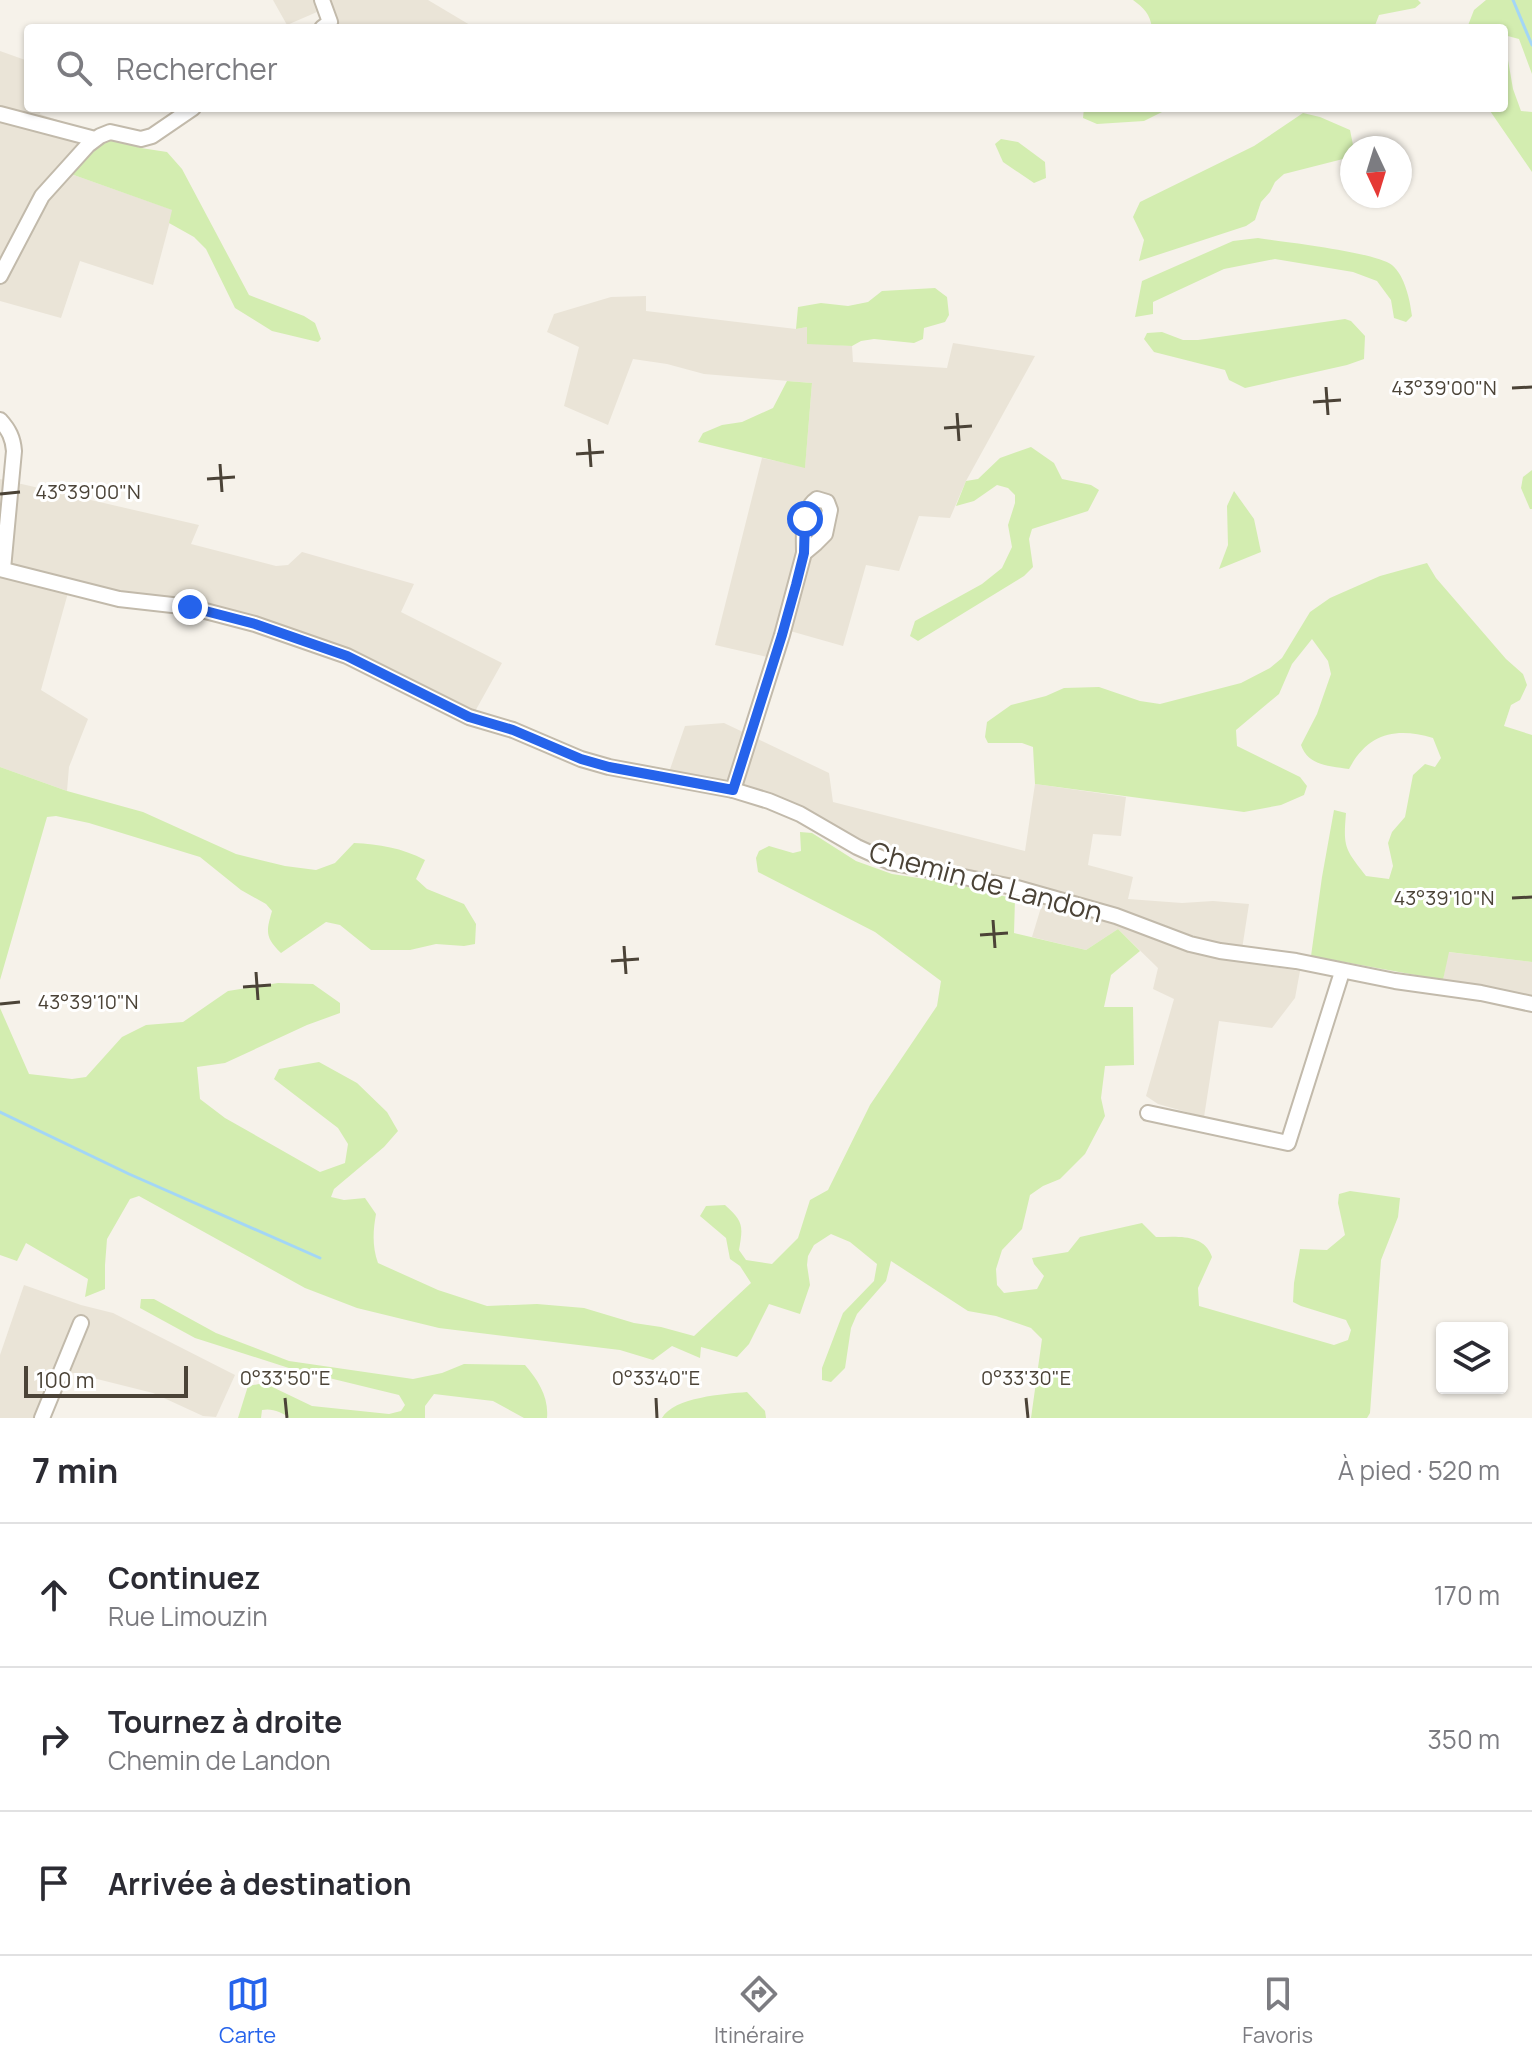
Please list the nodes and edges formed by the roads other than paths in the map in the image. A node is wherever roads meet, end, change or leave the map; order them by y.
1 (322, 0) edge
2 (327, 24) edge
3 (187, 112) edge
4 (0, 114) edge
5 (95, 139) junction
6 (0, 276) edge
7 (0, 420) edge
8 (804, 553) dead end
9 (1, 569) edge
10 (733, 790) junction
11 (1342, 972) junction
12 (1532, 1004) edge
13 (1148, 1113) dead end
14 (81, 1323) dead end
15 (42, 1418) edge

1 - 2 street
3 - 5 street
4 - 5 street
5 - 6 street
7 - 9 street
8 - 10 street
9 - 10 street, Chemin de Landon
10 - 11 street, Chemin de Landon
11 - 12 street, Chemin de Landon
11 - 13 street
14 - 15 street

